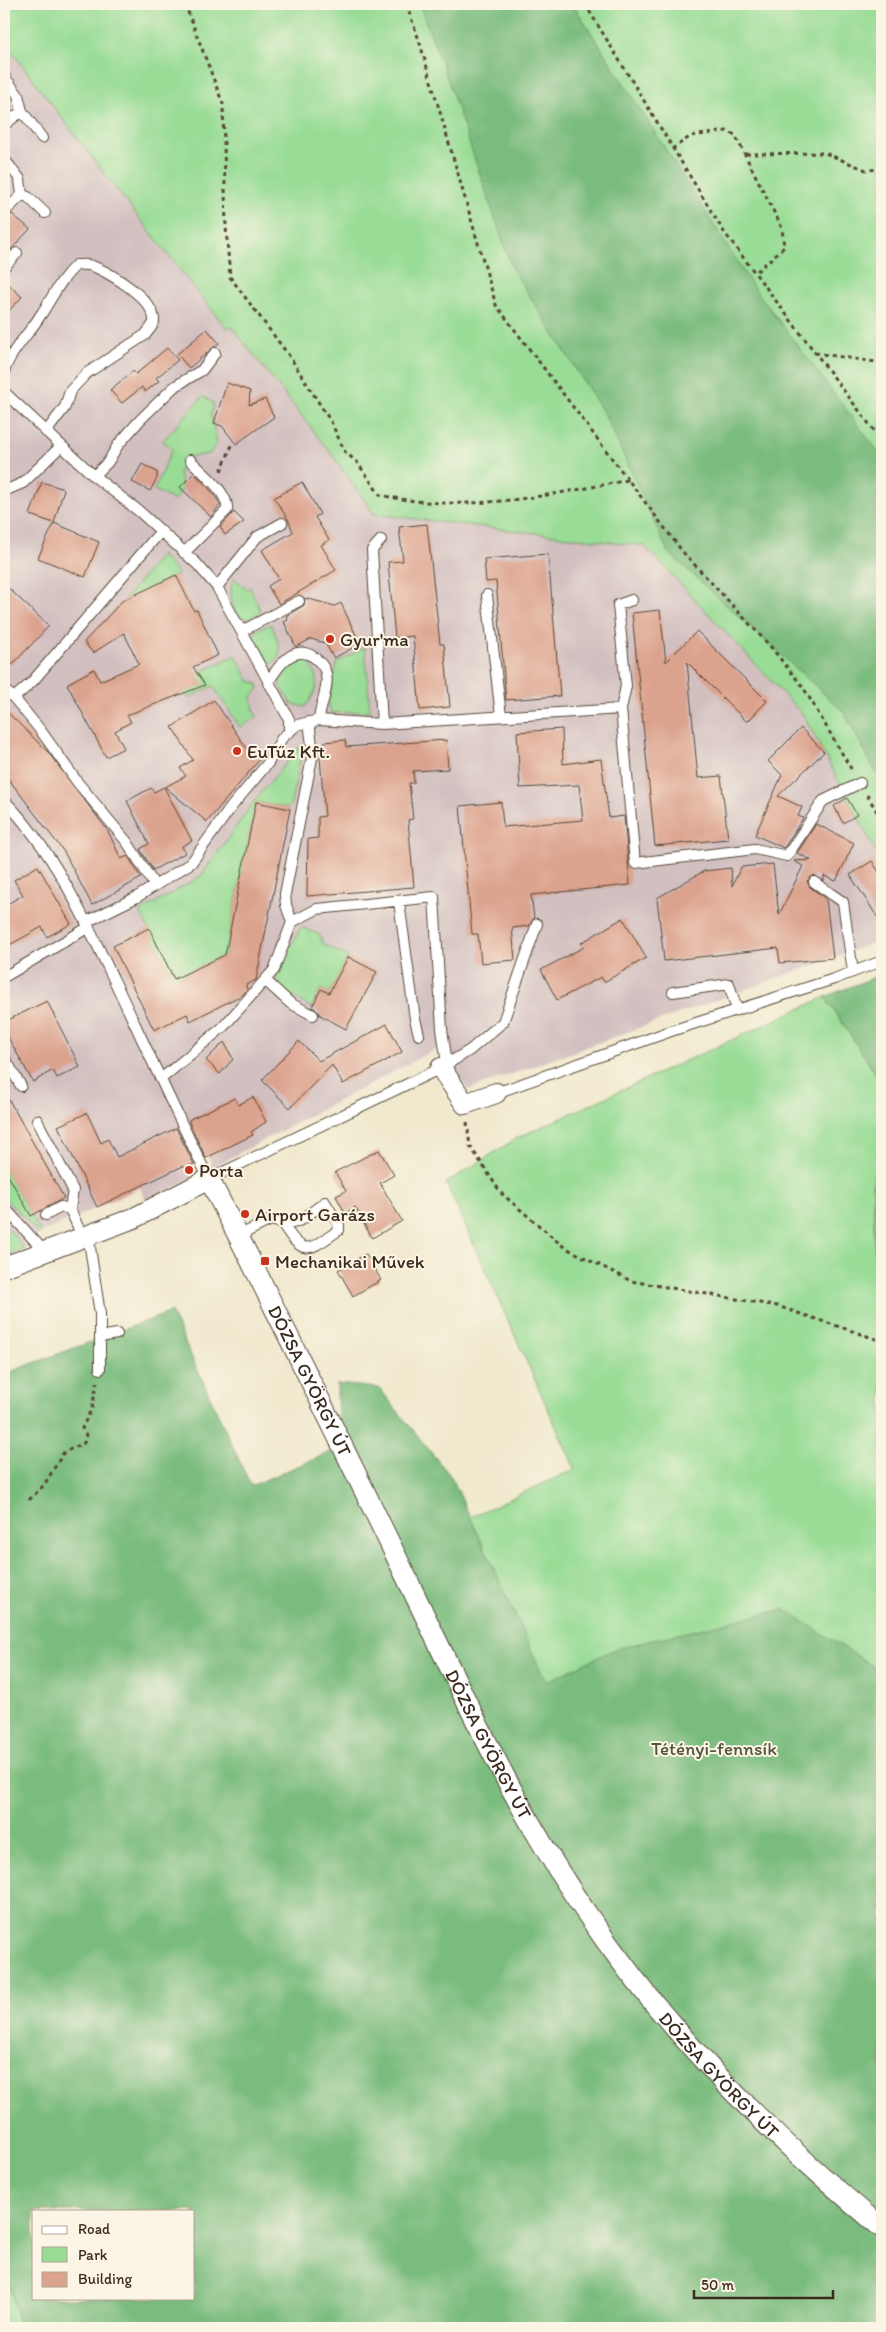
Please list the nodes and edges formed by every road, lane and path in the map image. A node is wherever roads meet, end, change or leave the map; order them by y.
1 (185, 4) edge
2 (406, 4) edge
3 (584, 4) edge
4 (4, 76) edge
5 (22, 111) junction
6 (4, 125) edge
7 (42, 138) dead end
8 (672, 149) junction
9 (746, 154) junction
10 (4, 159) edge
11 (882, 169) edge
12 (22, 195) junction
13 (4, 212) edge
14 (45, 214) dead end
15 (16, 253) dead end
16 (4, 267) edge
17 (756, 272) junction
18 (215, 353) dead end
19 (814, 353) junction
20 (882, 363) edge
21 (4, 372) edge
22 (4, 392) edge
23 (46, 432) junction
24 (882, 441) edge
25 (232, 443) dead end
26 (61, 446) junction
27 (190, 460) dead end
28 (94, 476) junction
29 (629, 480) junction
30 (215, 486) junction
31 (4, 491) edge
32 (282, 523) dead end
33 (161, 531) junction
34 (381, 540) dead end
35 (184, 553) junction
36 (216, 587) junction
37 (487, 595) dead end
38 (632, 600) dead end
39 (299, 601) dead end
40 (242, 631) junction
41 (268, 683) junction
42 (4, 690) edge
43 (14, 698) junction
44 (621, 708) junction
45 (501, 716) junction
46 (314, 721) junction
47 (382, 724) junction
48 (289, 730) junction
49 (860, 783) junction
50 (4, 800) edge
51 (882, 820) edge
52 (814, 882) dead end
53 (155, 886) junction
54 (399, 902) junction
55 (292, 922) junction
56 (537, 924) dead end
57 (87, 925) junction
58 (882, 961) edge
59 (853, 972) junction
60 (4, 977) edge
61 (265, 980) junction
62 (673, 992) dead end
63 (737, 1010) junction
64 (313, 1015) dead end
65 (419, 1034) dead end
66 (4, 1057) edge
67 (444, 1066) junction
68 (161, 1079) junction
69 (21, 1086) dead end
70 (496, 1093) joint
71 (466, 1104) junction
72 (37, 1120) dead end
73 (209, 1179) junction
74 (4, 1207) edge
75 (70, 1209) junction
76 (46, 1215) dead end
77 (282, 1223) junction
78 (85, 1235) junction
79 (238, 1236) junction
80 (44, 1251) junction
81 (4, 1268) edge
82 (117, 1334) dead end
83 (100, 1337) junction
84 (882, 1341) edge
85 (100, 1370) joint
86 (29, 1500) dead end
87 (882, 2228) edge

1 - 29 path
2 - 29 path
3 - 8 path
4 - 5 lane
5 - 6 lane
5 - 7 lane
8 - 9 path
8 - 17 path
9 - 11 path
9 - 17 path
10 - 12 lane
12 - 13 lane
12 - 14 lane
15 - 16 lane
17 - 19 path
18 - 28 lane
19 - 20 path
19 - 24 path
21 - 23 lane
22 - 23 lane
23 - 26 lane
25 - 30 path
26 - 28 lane
26 - 31 lane
27 - 30 lane
28 - 33 lane
29 - 49 path
30 - 35 lane
32 - 36 lane
33 - 35 lane
33 - 43 lane
34 - 47 lane
35 - 36 lane
36 - 40 lane
37 - 45 lane
38 - 44 lane
39 - 40 lane
40 - 41 lane
41 - 46 lane
41 - 48 lane
42 - 43 lane
43 - 53 lane
44 - 45 lane
44 - 49 lane
45 - 47 lane
46 - 47 lane
46 - 48 lane
46 - 55 lane
48 - 53 lane
49 - 51 path
50 - 57 lane
52 - 59 lane
53 - 57 lane
54 - 55 lane
54 - 65 lane
54 - 67 lane
55 - 61 lane
56 - 67 lane
57 - 60 lane
57 - 68 lane
58 - 59 lane
59 - 63 lane
61 - 64 lane
61 - 68 lane
62 - 63 lane
63 - 70 lane
66 - 69 lane
67 - 71 street
67 - 73 lane
68 - 73 lane
70 - 71 street
71 - 84 path
72 - 75 lane
73 - 78 street
73 - 79 street, DÓZSA GYÖRGY ÚT
74 - 80 lane
75 - 76 lane
75 - 78 lane
77 - 77 lane
77 - 79 lane
78 - 80 street
78 - 83 lane
79 - 87 street, DÓZSA GYÖRGY ÚT
80 - 81 street
82 - 83 lane
83 - 85 lane
85 - 86 path

